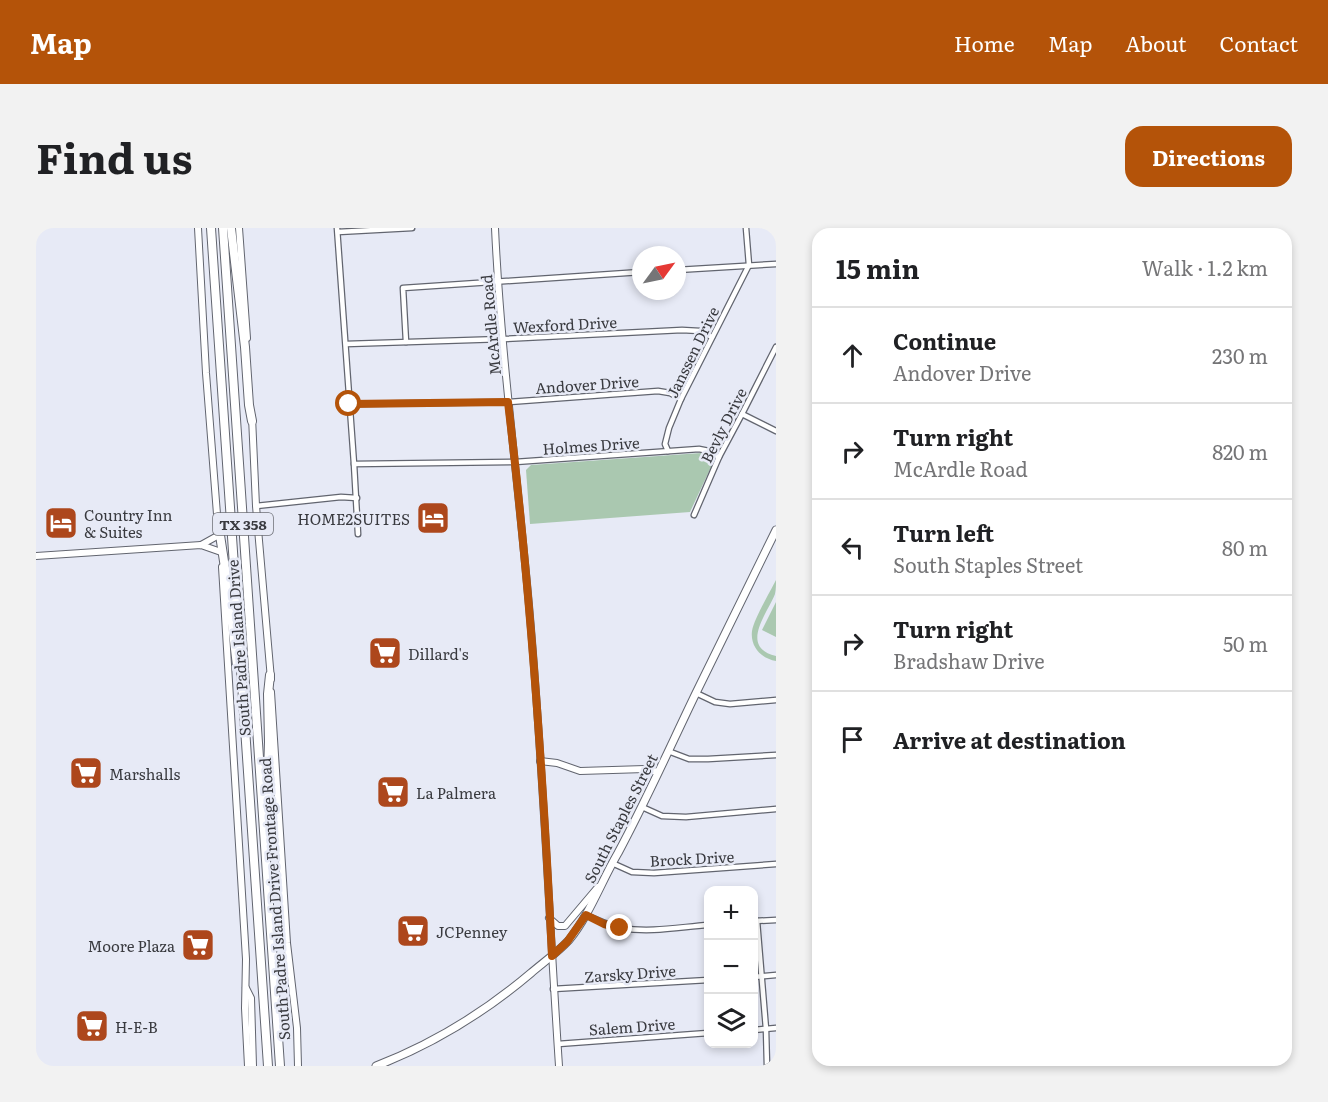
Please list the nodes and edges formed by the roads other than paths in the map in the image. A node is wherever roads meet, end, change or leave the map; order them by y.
1 (198, 228) edge
2 (211, 228) edge
3 (223, 228) edge
4 (231, 228) edge
5 (239, 228) edge
6 (412, 228) edge
7 (495, 228) edge
8 (746, 228) edge
9 (338, 230) edge
10 (776, 264) edge
11 (749, 265) junction
12 (686, 269) edge
13 (632, 273) edge
14 (497, 282) junction
15 (712, 337) junction
16 (503, 339) junction
17 (406, 342) junction
18 (346, 344) junction
19 (776, 347) edge
20 (681, 399) junction
21 (508, 402) junction
22 (349, 404) junction
23 (742, 414) junction
24 (252, 421) junction
25 (776, 431) edge
26 (668, 452) junction
27 (719, 457) junction
28 (515, 462) junction
29 (354, 464) junction
30 (357, 498) junction
31 (256, 506) junction
32 (694, 515) dead end
33 (218, 522) junction
34 (776, 530) edge
35 (358, 534) dead end
36 (219, 535) junction
37 (201, 545) junction
38 (221, 552) junction
39 (36, 556) edge
40 (270, 675) junction
41 (696, 693) junction
42 (244, 697) junction
43 (776, 700) edge
44 (668, 751) junction
45 (776, 754) edge
46 (540, 761) junction
47 (658, 772) junction
48 (642, 807) junction
49 (776, 809) edge
50 (263, 820) junction
51 (612, 863) junction
52 (776, 864) edge
53 (602, 882) junction
54 (586, 915) junction
55 (549, 918) junction
56 (776, 920) edge
57 (758, 921) edge
58 (704, 925) edge
59 (757, 940) edge
60 (552, 956) junction
61 (776, 975) edge
62 (758, 976) edge
63 (761, 976) junction
64 (704, 980) edge
65 (245, 987) junction
66 (553, 990) junction
67 (776, 1028) edge
68 (766, 1029) junction
69 (758, 1030) edge
70 (704, 1033) edge
71 (558, 1044) junction
72 (268, 1064) edge
73 (280, 1064) edge
74 (248, 1066) edge
75 (253, 1066) edge
76 (297, 1066) edge
77 (376, 1066) edge
78 (559, 1066) edge
79 (768, 1066) edge

1 - 33 main road, South Padre Island Drive Frontage Road
2 - 42 highway, South Padre Island Drive / TX 358
3 - 50 highway, South Padre Island Drive / TX 358
4 - 24 highway
5 - 24 main road, South Padre Island Drive Frontage Road
6 - 9 street
7 - 14 main road, McArdle Road
8 - 11 street
9 - 18 street
10 - 11 street
11 - 12 street
11 - 15 street, Janssen Drive
13 - 14 street
14 - 16 main road, McArdle Road
14 - 17 street
15 - 16 street, Wexford Drive
15 - 20 street, Janssen Drive
16 - 17 street, Wexford Drive
16 - 21 main road, McArdle Road
17 - 18 street, Wexford Drive
18 - 22 street
19 - 23 street, Bevly Drive
20 - 21 street, Andover Drive
20 - 26 street, Janssen Drive
21 - 22 street, Andover Drive
21 - 28 main road, McArdle Road
22 - 29 street
23 - 25 street
23 - 27 street, Bevly Drive
24 - 31 main road, South Padre Island Drive Frontage Road
26 - 27 street, Holmes Drive
26 - 28 street, Holmes Drive
27 - 32 street, Bevly Drive
28 - 29 street, Holmes Drive
28 - 46 main road, McArdle Road
29 - 30 street
30 - 31 street
30 - 35 street
31 - 40 main road, South Padre Island Drive Frontage Road
33 - 36 main road, South Padre Island Drive Frontage Road
33 - 42 highway
34 - 41 main road, South Staples Street
36 - 37 main road
36 - 38 main road, South Padre Island Drive Frontage Road
37 - 38 main road
37 - 39 main road
38 - 65 main road, South Padre Island Drive Frontage Road
40 - 50 highway
40 - 76 main road, South Padre Island Drive Frontage Road
41 - 43 street
41 - 44 main road, South Staples Street
42 - 72 highway, South Padre Island Drive / TX 358
44 - 45 street
44 - 47 main road, South Staples Street
46 - 47 main road
46 - 55 main road, McArdle Road
47 - 48 main road, South Staples Street
48 - 49 street
48 - 51 main road, South Staples Street
50 - 73 highway, South Padre Island Drive / TX 358
51 - 52 street, Brock Drive
51 - 53 main road, South Staples Street
53 - 54 main road, South Staples Street
53 - 55 main road
54 - 58 street
54 - 60 main road, South Staples Street
55 - 60 main road, McArdle Road
56 - 57 street
59 - 63 street
60 - 66 main road, McArdle Road
60 - 77 main road, South Staples Street
61 - 63 street
62 - 63 street
63 - 68 street
64 - 66 street, Zarsky Drive
65 - 74 main road, South Padre Island Drive Frontage Road
65 - 75 main road
66 - 71 main road, McArdle Road
67 - 68 street
68 - 69 street
68 - 79 street
70 - 71 street, Salem Drive
71 - 78 main road, McArdle Road

